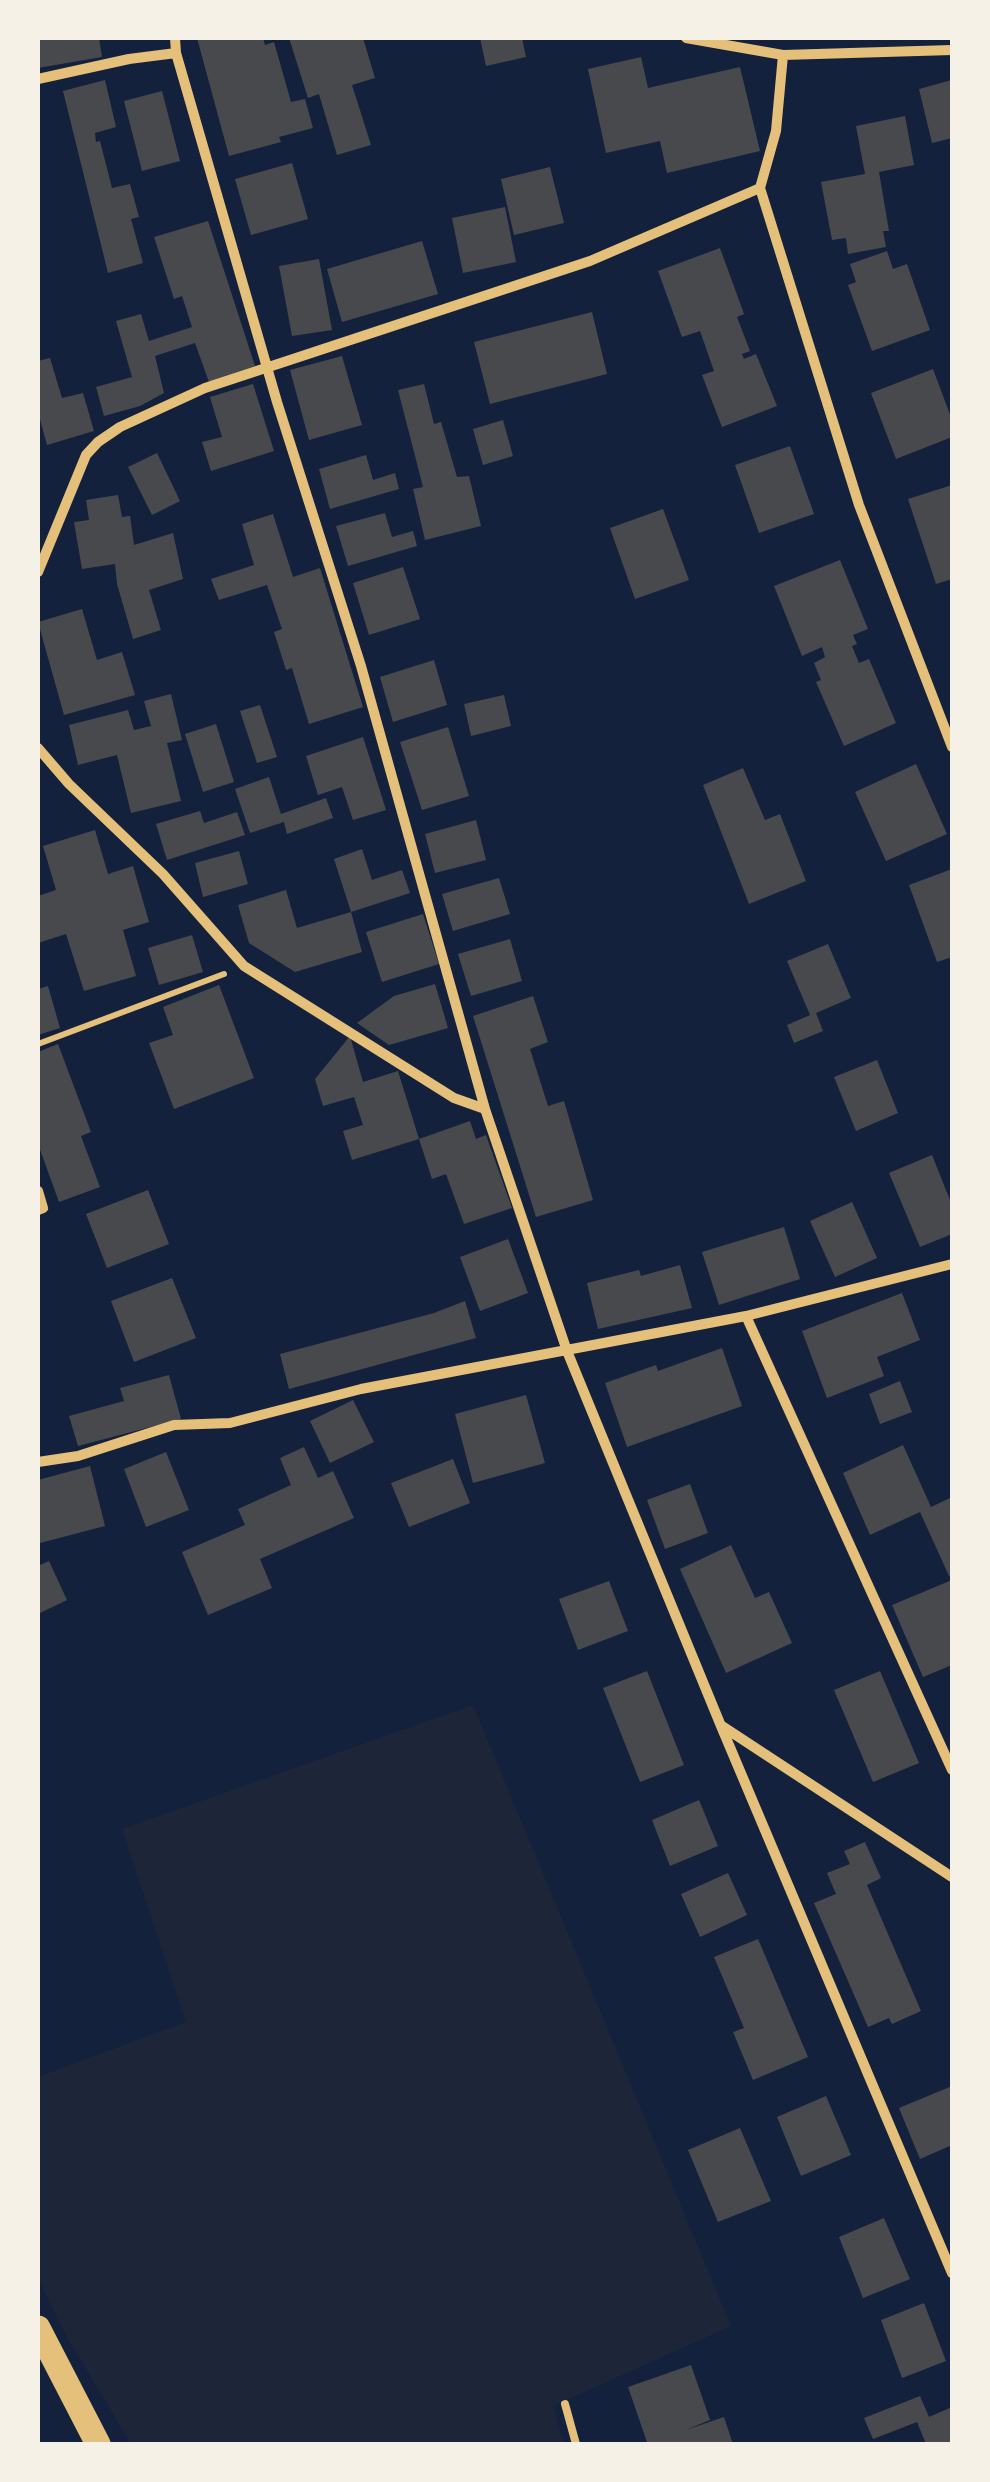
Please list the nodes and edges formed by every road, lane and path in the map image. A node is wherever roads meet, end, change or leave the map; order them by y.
1 (175, 38) edge
2 (686, 38) edge
3 (952, 50) edge
4 (176, 52) junction
5 (782, 55) junction
6 (38, 80) edge
7 (760, 188) junction
8 (268, 368) junction
9 (38, 572) edge
10 (952, 746) edge
11 (38, 748) edge
12 (244, 966) junction
13 (38, 1044) edge
14 (485, 1109) junction
15 (38, 1191) edge
16 (38, 1210) edge
17 (952, 1264) edge
18 (746, 1316) junction
19 (567, 1350) junction
20 (38, 1462) edge
21 (721, 1726) junction
22 (952, 1770) edge
23 (952, 1876) edge
24 (952, 2273) edge
25 (38, 2328) edge
26 (564, 2404) dead end
27 (98, 2444) edge
28 (576, 2444) edge

1 - 4 street
2 - 5 street
3 - 5 street
4 - 6 street
4 - 8 street
5 - 7 street
7 - 8 street
7 - 10 street
8 - 9 street
8 - 14 street
11 - 12 street
12 - 13 path
12 - 14 street
14 - 19 street
15 - 16 street
17 - 18 street
18 - 19 street
18 - 22 street
19 - 20 street
19 - 21 street
21 - 23 street
21 - 24 street
25 - 27 main road
26 - 28 lane

